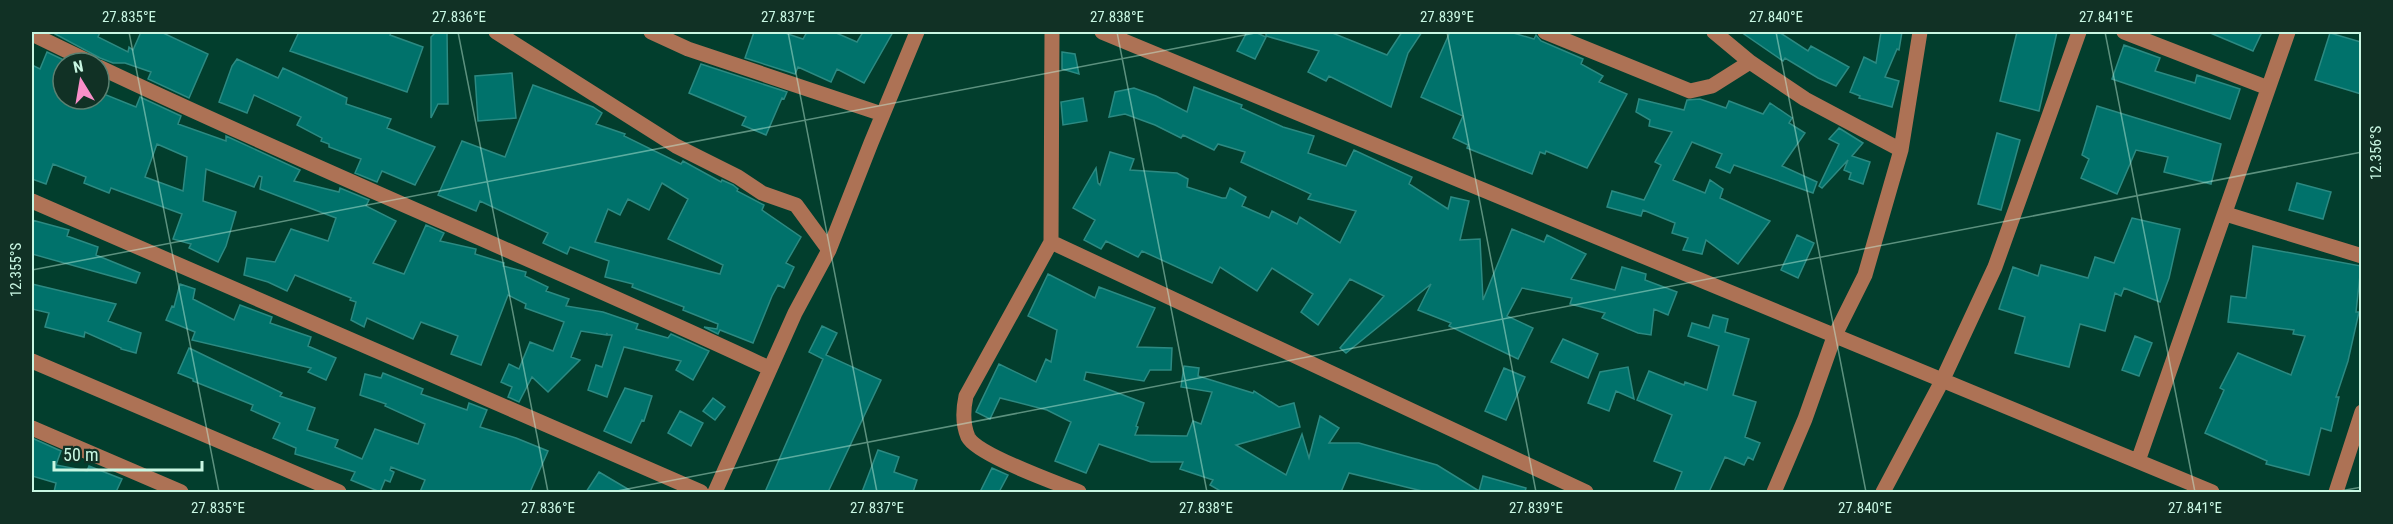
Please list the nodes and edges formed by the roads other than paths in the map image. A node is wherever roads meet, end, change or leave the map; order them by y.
1 (496, 32) edge
2 (651, 32) edge
3 (917, 32) edge
4 (1052, 32) edge
5 (1102, 32) edge
6 (1545, 32) edge
7 (1714, 32) edge
8 (1920, 32) edge
9 (2079, 32) edge
10 (2124, 32) edge
11 (2288, 32) edge
12 (32, 34) edge
13 (67, 51) edge
14 (1750, 62) junction
15 (111, 73) edge
16 (2268, 88) junction
17 (882, 114) junction
18 (1900, 150) junction
19 (32, 201) edge
20 (2226, 214) junction
21 (1051, 242) junction
22 (829, 250) junction
23 (2361, 256) edge
24 (1839, 339) junction
25 (32, 361) edge
26 (769, 368) junction
27 (1942, 381) junction
28 (2361, 412) edge
29 (32, 428) edge
30 (2138, 462) junction
31 (181, 492) edge
32 (339, 492) edge
33 (701, 492) edge
34 (715, 492) edge
35 (1079, 492) edge
36 (1586, 492) edge
37 (1774, 492) edge
38 (1882, 492) edge
39 (2212, 492) edge
40 (2336, 492) edge

1 - 22 street
2 - 17 street
3 - 17 street
4 - 21 street
5 - 24 street
6 - 14 street
7 - 14 street
8 - 18 street
9 - 27 street
10 - 16 street
11 - 16 street
12 - 13 street
14 - 18 street
15 - 26 street
16 - 20 street
17 - 22 street
18 - 24 street
19 - 33 street
20 - 23 street
20 - 30 street
21 - 35 street
21 - 36 street
22 - 26 street
24 - 27 street
24 - 37 street
25 - 32 street
26 - 34 street
27 - 30 street
27 - 38 street
28 - 40 street
29 - 31 street
30 - 39 street

